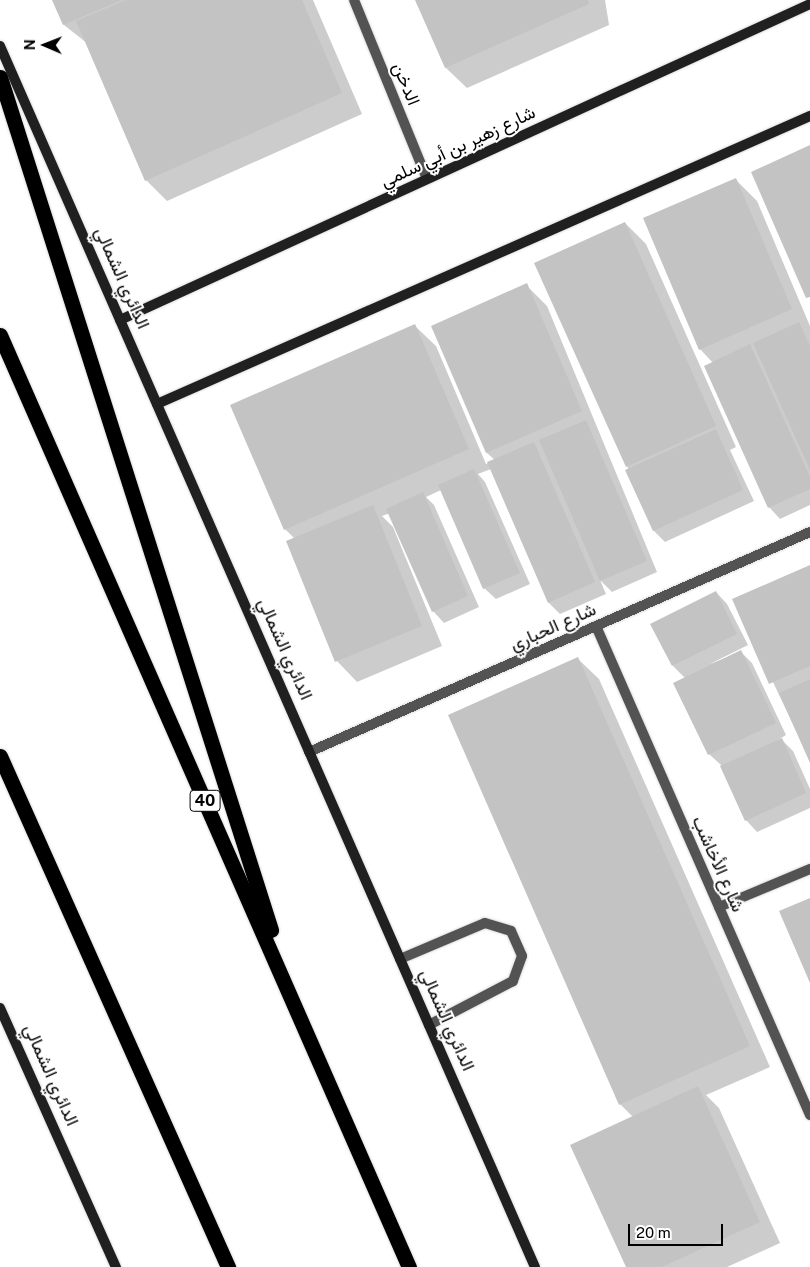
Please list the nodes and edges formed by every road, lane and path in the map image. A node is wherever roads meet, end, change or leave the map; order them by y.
1 (354, 0) edge
2 (810, 4) edge
3 (0, 46) edge
4 (0, 76) edge
5 (810, 116) edge
6 (427, 179) junction
7 (120, 320) junction
8 (0, 335) edge
9 (157, 404) junction
10 (810, 532) edge
11 (596, 626) junction
12 (309, 752) junction
13 (0, 756) edge
14 (810, 869) edge
15 (719, 907) junction
16 (400, 959) junction
17 (295, 1006) junction
18 (0, 1008) edge
19 (429, 1025) junction
20 (810, 1114) edge
21 (116, 1267) edge
22 (228, 1267) edge
23 (409, 1267) edge
24 (535, 1267) edge

1 - 6 street, الدخن
2 - 6 street, شارع زهير بن أبي سلمي
3 - 7 street, الدائري الشمالي
4 - 17 highway
5 - 9 street
6 - 7 street, شارع زهير بن أبي سلمي
7 - 9 street, الدائري الشمالي
8 - 17 highway, 40
9 - 12 street, الدائري الشمالي
10 - 11 street, شارع الحباري
11 - 12 street, شارع الحباري
11 - 15 street, شارع الأخاشب
12 - 16 street, الدائري الشمالي
13 - 22 highway
14 - 15 street
15 - 20 street, شارع الأخاشب
16 - 19 street, الدائري الشمالي
16 - 19 street
17 - 23 highway, 40
18 - 21 street, الدائري الشمالي
19 - 24 street, الدائري الشمالي

